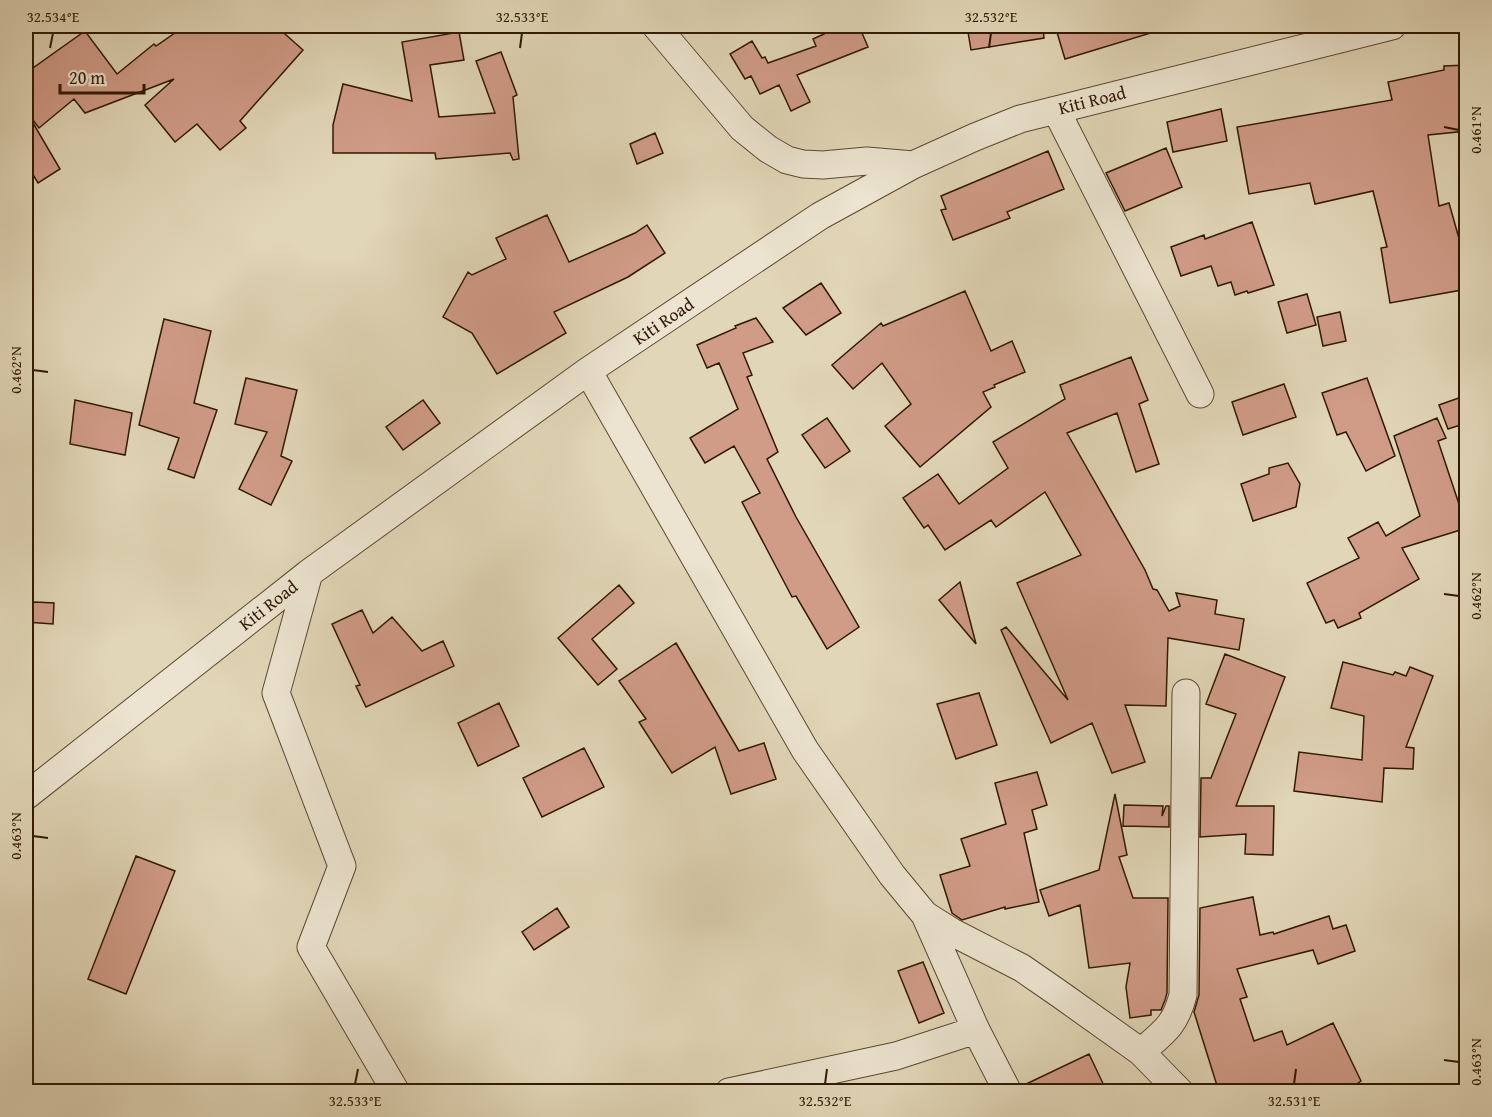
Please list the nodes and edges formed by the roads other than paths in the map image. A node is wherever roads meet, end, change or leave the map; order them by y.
1 (656, 26) edge
2 (1392, 26) edge
3 (1056, 110) junction
4 (913, 165) junction
5 (588, 371) junction
6 (1200, 393) dead end
7 (309, 573) junction
8 (1186, 693) dead end
9 (26, 796) edge
10 (925, 915) junction
11 (976, 1030) junction
12 (1141, 1052) junction
13 (396, 1092) edge
14 (729, 1092) edge
15 (1008, 1092) edge
16 (1180, 1092) edge

1 - 4 street
2 - 3 street, Kiti Road
3 - 4 street, Kiti Road
3 - 6 street
4 - 5 street, Kiti Road
5 - 7 street, Kiti Road
5 - 10 street
7 - 9 street, Kiti Road
7 - 13 street
8 - 12 street
10 - 11 street
10 - 12 street
11 - 14 street
11 - 15 street
12 - 16 street

